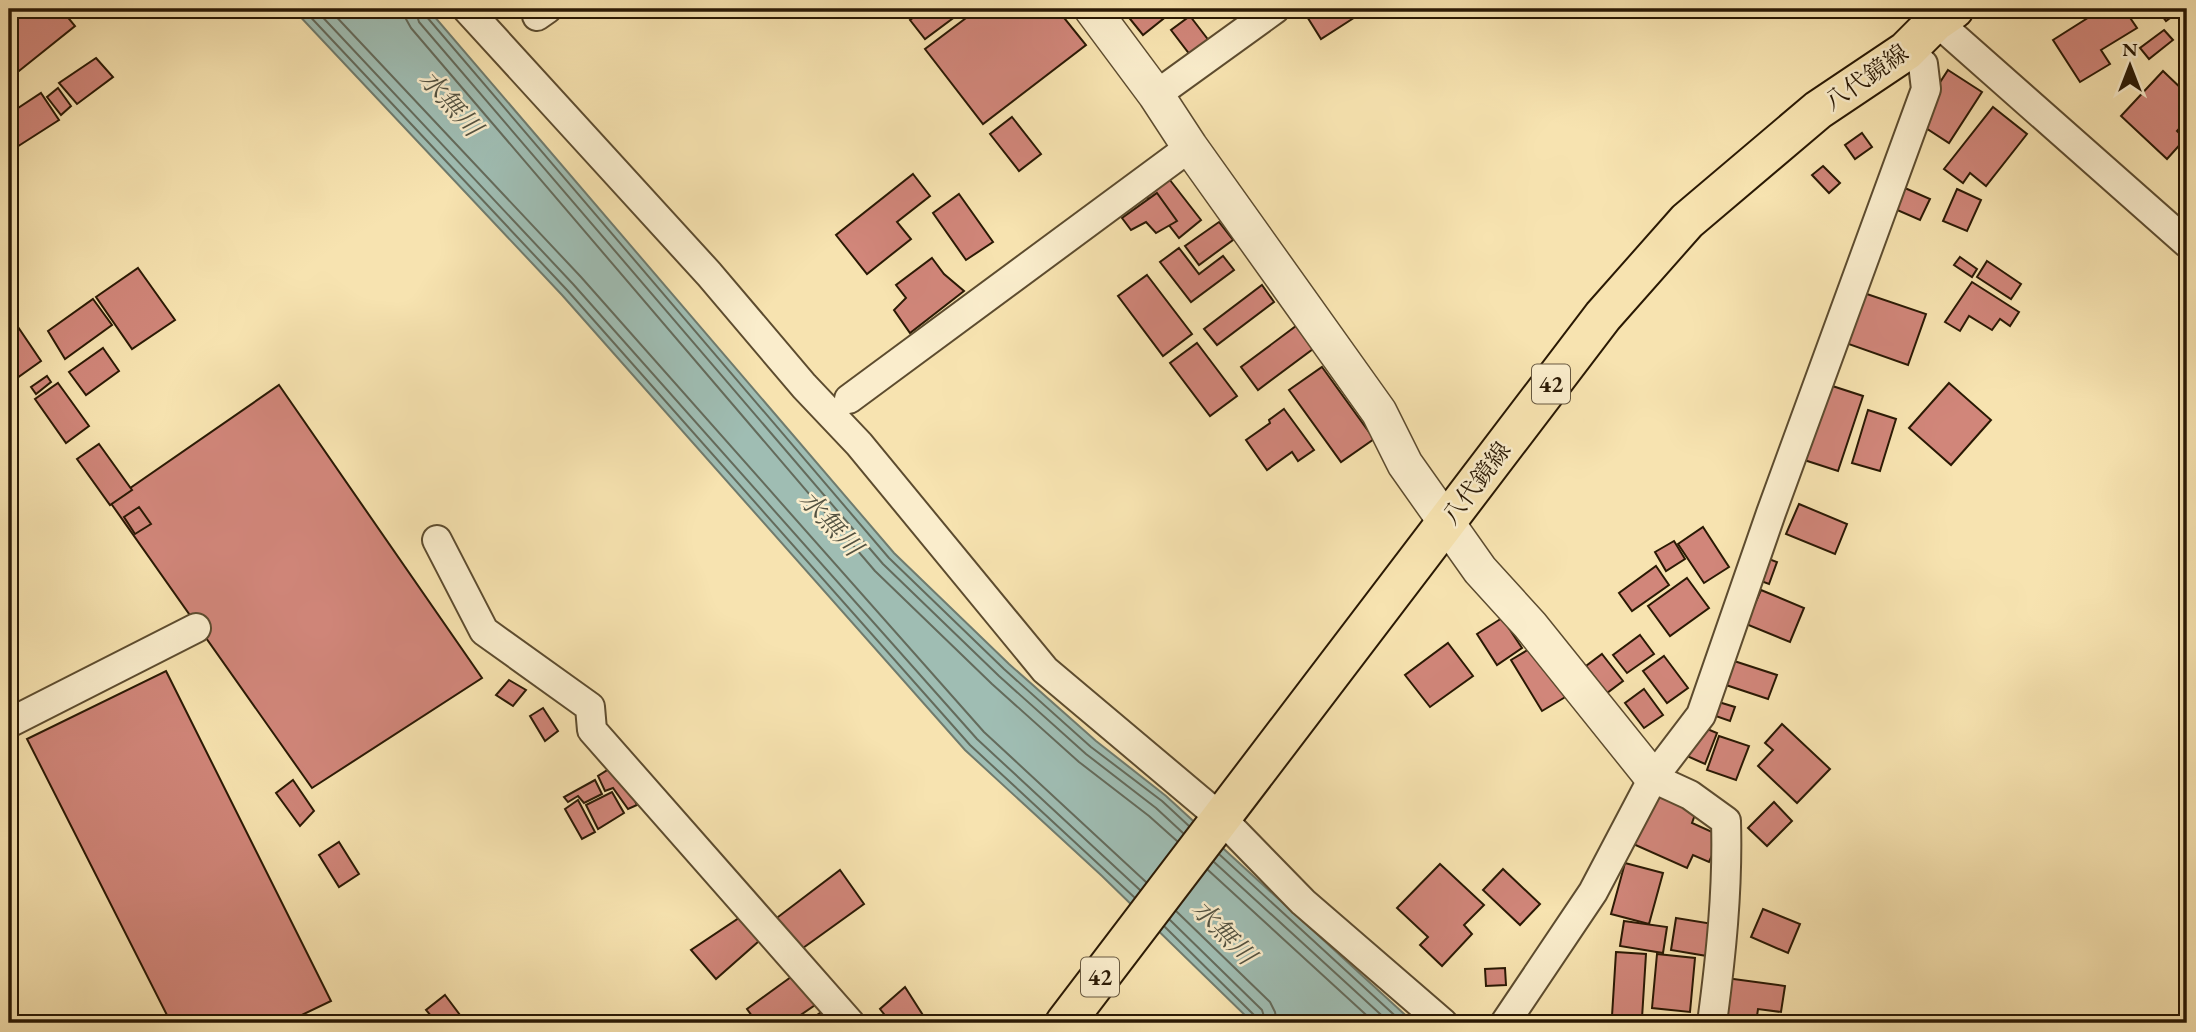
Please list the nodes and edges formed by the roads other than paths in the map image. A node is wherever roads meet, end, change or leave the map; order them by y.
1 (467, 9) edge
2 (1091, 9) edge
3 (1275, 9) edge
4 (1945, 16) edge
5 (1906, 51) junction
6 (1156, 95) junction
7 (1190, 147) junction
8 (2187, 243) edge
9 (849, 399) dead end
10 (1447, 522) junction
11 (437, 540) dead end
12 (196, 628) dead end
13 (9, 723) edge
14 (1653, 778) junction
15 (1219, 823) junction
16 (850, 1023) edge
17 (1065, 1023) edge
18 (1443, 1023) edge
19 (1505, 1023) edge
20 (1712, 1023) edge

1 - 15 street
2 - 6 street
3 - 6 street
4 - 5 main road, 八代鏡線 / 42
4 - 8 street
5 - 10 main road, 八代鏡線 / 42
5 - 14 street
6 - 7 street
7 - 9 street
7 - 10 street
10 - 14 street
10 - 15 main road, 八代鏡線 / 42
11 - 16 street
12 - 13 street
14 - 19 street
14 - 20 street
15 - 17 main road, 八代鏡線 / 42
15 - 18 street

